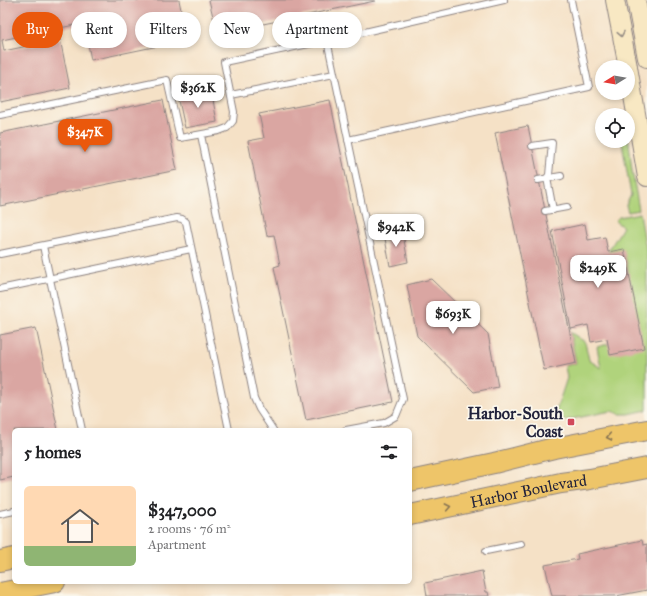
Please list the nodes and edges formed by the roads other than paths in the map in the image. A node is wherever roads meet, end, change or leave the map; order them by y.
1 (504, 0) edge
2 (571, 0) edge
3 (615, 0) edge
4 (636, 0) edge
5 (362, 32) edge
6 (290, 48) edge
7 (329, 48) edge
8 (647, 58) edge
9 (627, 60) edge
10 (334, 74) junction
11 (231, 95) junction
12 (634, 100) edge
13 (0, 115) edge
14 (201, 135) junction
15 (348, 140) junction
16 (532, 146) dead end
17 (561, 176) dead end
18 (647, 177) edge
19 (546, 178) junction
20 (538, 180) dead end
21 (567, 207) dead end
22 (553, 210) junction
23 (545, 211) dead end
24 (43, 246) junction
25 (191, 249) junction
26 (0, 254) edge
27 (50, 278) junction
28 (0, 289) edge
29 (82, 428) edge
30 (228, 428) edge
31 (272, 428) edge
32 (357, 428) edge
33 (647, 430) edge
34 (647, 468) edge
35 (412, 481) edge
36 (12, 511) edge
37 (0, 514) edge
38 (412, 515) edge
39 (521, 544) dead end
40 (486, 551) dead end
41 (12, 558) edge
42 (0, 561) edge
43 (45, 584) edge
44 (0, 593) edge

1 - 5 lane
2 - 15 lane
3 -> 9 main road
4 - 8 main road
6 - 11 lane
7 - 10 lane
10 - 11 lane
10 - 15 lane
11 - 14 lane
12 - 18 main road
13 - 14 lane
14 - 31 lane
15 - 32 lane
16 - 19 lane
17 - 19 lane
19 - 20 lane
19 - 22 lane
21 - 22 lane
22 - 23 lane
24 - 25 lane
24 - 26 lane
24 - 27 lane
25 - 27 lane
25 - 30 lane
27 - 28 lane
27 - 29 lane
33 -> 35 main road, Harbor Boulevard
38 -> 34 main road, Harbor Boulevard
36 - 37 lane
39 - 40 lane
41 - 42 main road
43 - 44 main road

